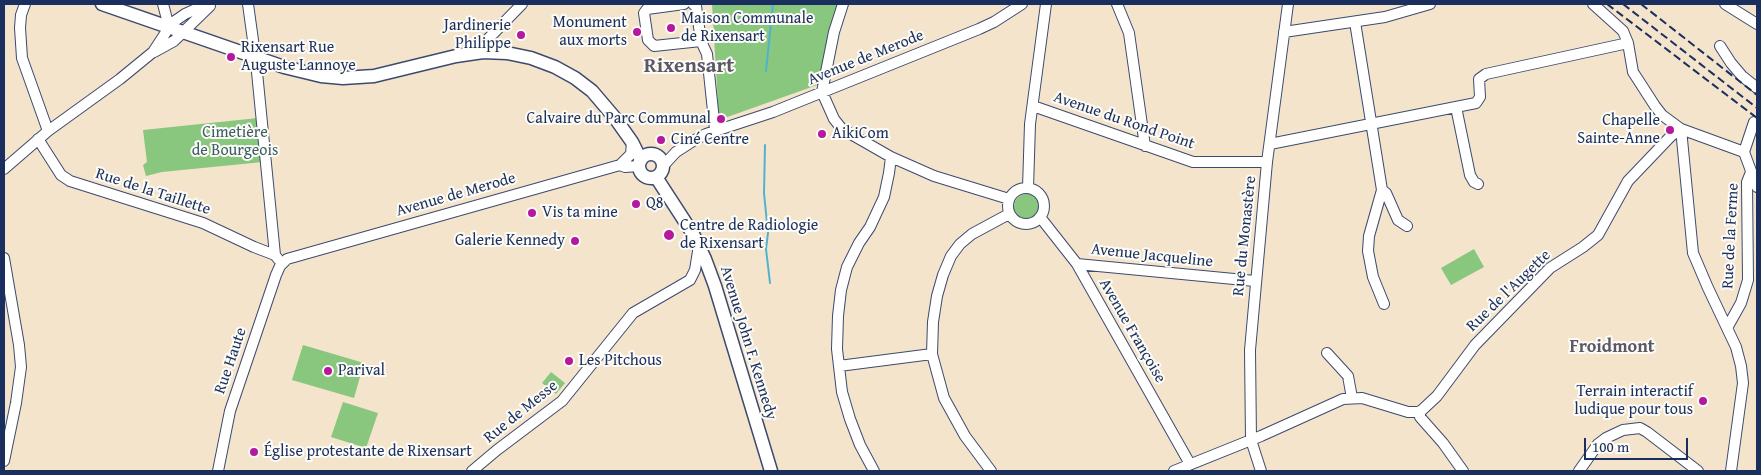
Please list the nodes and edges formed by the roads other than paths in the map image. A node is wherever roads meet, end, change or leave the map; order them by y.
1 (25, 4) edge
2 (102, 4) edge
3 (164, 4) edge
4 (207, 4) edge
5 (213, 4) edge
6 (248, 4) edge
7 (522, 4) edge
8 (684, 4) edge
9 (693, 4) edge
10 (844, 4) edge
11 (1022, 4) edge
12 (1046, 4) edge
13 (1117, 4) edge
14 (1288, 4) edge
15 (1430, 4) edge
16 (1593, 4) edge
17 (1725, 4) edge
18 (1355, 22) junction
19 (1757, 24) edge
20 (169, 27) junction
21 (183, 32) junction
22 (1284, 32) junction
23 (701, 41) junction
24 (1628, 43) junction
25 (1720, 46) dead end
26 (153, 52) junction
27 (483, 52) junction
28 (256, 58) junction
29 (1757, 88) edge
30 (822, 92) junction
31 (1033, 106) junction
32 (1456, 107) junction
33 (1754, 122) dead end
34 (1371, 124) junction
35 (1681, 129) junction
36 (716, 130) junction
37 (48, 131) junction
38 (38, 139) junction
39 (632, 142) junction
40 (1270, 144) junction
41 (1145, 146) junction
42 (1744, 152) junction
43 (890, 157) junction
44 (1267, 162) junction
45 (640, 163) junction
46 (620, 165) junction
47 (4, 169) edge
48 (660, 171) junction
49 (1751, 172) junction
50 (1478, 184) dead end
51 (1757, 187) edge
52 (1028, 188) junction
53 (1382, 190) junction
54 (1009, 199) junction
55 (1009, 214) junction
56 (1040, 217) junction
57 (1407, 226) dead end
58 (699, 245) junction
59 (276, 255) junction
60 (4, 258) edge
61 (283, 263) junction
62 (1077, 264) junction
63 (1255, 281) junction
64 (1384, 304) dead end
65 (1727, 328) junction
66 (1327, 353) dead end
67 (932, 354) junction
68 (839, 366) junction
69 (1352, 398) junction
70 (1420, 411) junction
71 (1250, 440) junction
72 (4, 461) edge
73 (1190, 464) junction
74 (218, 471) edge
75 (472, 471) edge
76 (771, 471) edge
77 (874, 471) edge
78 (991, 471) edge
79 (1174, 471) edge
80 (1261, 471) edge
81 (1463, 471) edge
82 (1579, 471) edge
83 (1698, 471) edge
84 (1730, 471) edge

1 - 37 street
2 - 20 main road
3 - 20 street
4 - 20 street
5 - 21 street
6 - 28 street
7 - 27 street
8 - 23 street
9 - 23 street
10 - 30 street
11 - 30 street, Avenue de Merode
12 - 31 street
13 - 41 street
14 - 22 street, Rue du Monastère
15 - 18 street
16 - 24 street
17 - 19 street
18 - 22 street
18 - 34 street
20 - 21 main road
20 - 26 street
21 - 26 street
21 - 28 main road
22 - 40 street, Rue du Monastère
23 - 36 street
24 - 32 street
24 - 35 street
25 - 29 street
26 - 37 street
27 - 28 main road
27 - 39 main road
28 - 59 street
30 - 36 street, Avenue de Merode
30 - 43 street
31 - 41 street, Avenue du Rond Point
31 - 52 street
32 - 34 street
32 - 50 street
33 - 42 street
34 - 40 street
34 - 53 street
35 - 42 street
35 - 65 street
35 - 70 street, Rue de l'Augette
36 - 48 street, Avenue de Merode
37 - 38 street
38 - 47 street
38 - 59 street, Rue de la Taillette
39 - 45 main road
39 - 46 street
40 - 44 street, Rue du Monastère
41 - 44 street, Avenue du Rond Point
42 - 49 street
43 - 54 street
43 - 68 street
44 - 63 street, Rue du Monastère
45 - 46 street, Avenue de Merode
45 - 48 main road
45 - 48 main road
46 - 61 street, Avenue de Merode
48 - 58 main road, Avenue John F. Kennedy
49 - 51 street
49 - 65 street, Rue de la Ferme
52 - 54 street
52 - 56 street
53 - 57 street
53 - 64 street
54 - 55 street
55 - 56 street
55 - 67 street
56 - 62 street, Avenue Françoise
58 - 75 street, Rue de Messe
58 - 76 main road, Avenue John F. Kennedy
59 - 61 street
60 - 72 street
61 - 74 street, Rue Haute
62 - 63 street, Avenue Jacqueline
62 - 73 street, Avenue Françoise
63 - 71 street, Rue du Monastère
65 - 84 street
66 - 69 street
67 - 68 street
67 - 78 street
68 - 77 street
69 - 70 street
69 - 71 street
70 - 81 street
71 - 73 street
71 - 80 street, Rue du Monastère
73 - 79 street
82 - 83 street

